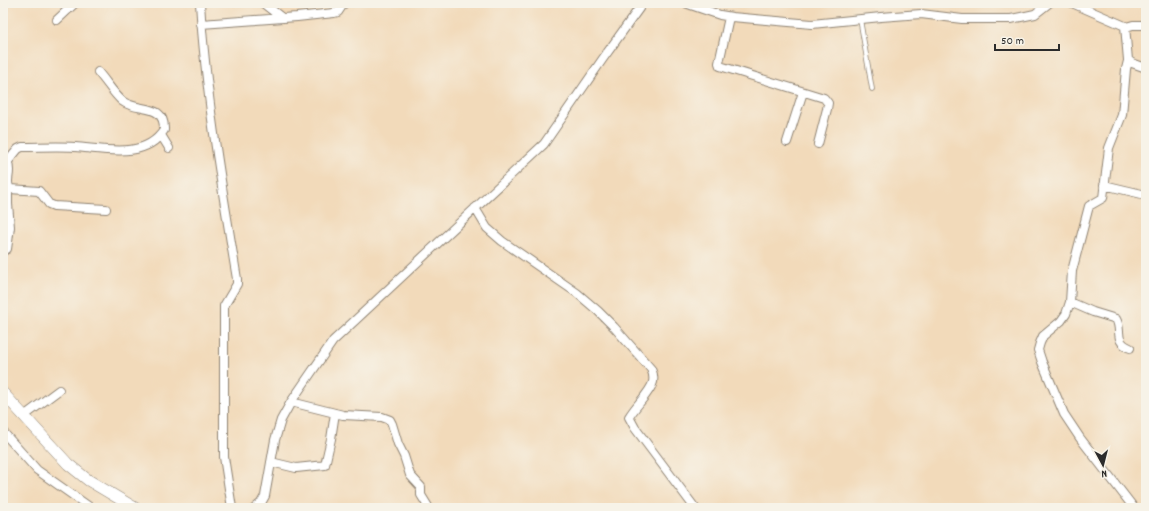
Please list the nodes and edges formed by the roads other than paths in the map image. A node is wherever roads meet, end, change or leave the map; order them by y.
1 (76, 3) edge
2 (200, 3) edge
3 (263, 3) edge
4 (344, 3) edge
5 (685, 3) edge
6 (1049, 3) edge
7 (1072, 3) edge
8 (640, 4) edge
9 (729, 16) junction
10 (282, 18) junction
11 (860, 19) junction
12 (57, 20) dead end
13 (202, 24) junction
14 (1146, 25) edge
15 (1126, 27) junction
16 (1128, 61) junction
17 (1146, 68) edge
18 (98, 72) dead end
19 (872, 89) dead end
20 (803, 92) junction
21 (161, 135) junction
22 (787, 142) dead end
23 (818, 144) dead end
24 (169, 148) dead end
25 (5, 161) edge
26 (1104, 185) junction
27 (8, 187) junction
28 (1146, 195) edge
29 (475, 208) junction
30 (106, 209) dead end
31 (3, 251) edge
32 (1070, 302) junction
33 (1130, 348) dead end
34 (59, 390) dead end
35 (5, 400) edge
36 (291, 402) junction
37 (335, 413) junction
38 (24, 416) junction
39 (3, 432) edge
40 (271, 462) junction
41 (91, 508) edge
42 (135, 508) edge
43 (232, 508) edge
44 (255, 508) edge
45 (429, 508) edge
46 (695, 508) edge
47 (1134, 508) edge

1 - 12 street
2 - 13 street
3 - 10 street
4 - 10 street
5 - 9 street
6 - 11 street
7 - 15 street
8 - 29 street
9 - 11 street
9 - 20 street
10 - 13 street
11 - 19 lane
13 - 43 street
14 - 15 street
15 - 16 street
16 - 17 street
16 - 26 street
18 - 21 street
20 - 22 street
20 - 23 street
21 - 24 street
21 - 25 street
25 - 27 street
26 - 28 street
26 - 32 street
27 - 30 street
27 - 31 street
29 - 36 street
29 - 46 street
32 - 33 street
32 - 47 street
34 - 38 street
35 - 38 main road
36 - 37 street
36 - 40 street
37 - 40 street
37 - 45 street
38 - 42 main road
39 - 41 street
40 - 44 street

